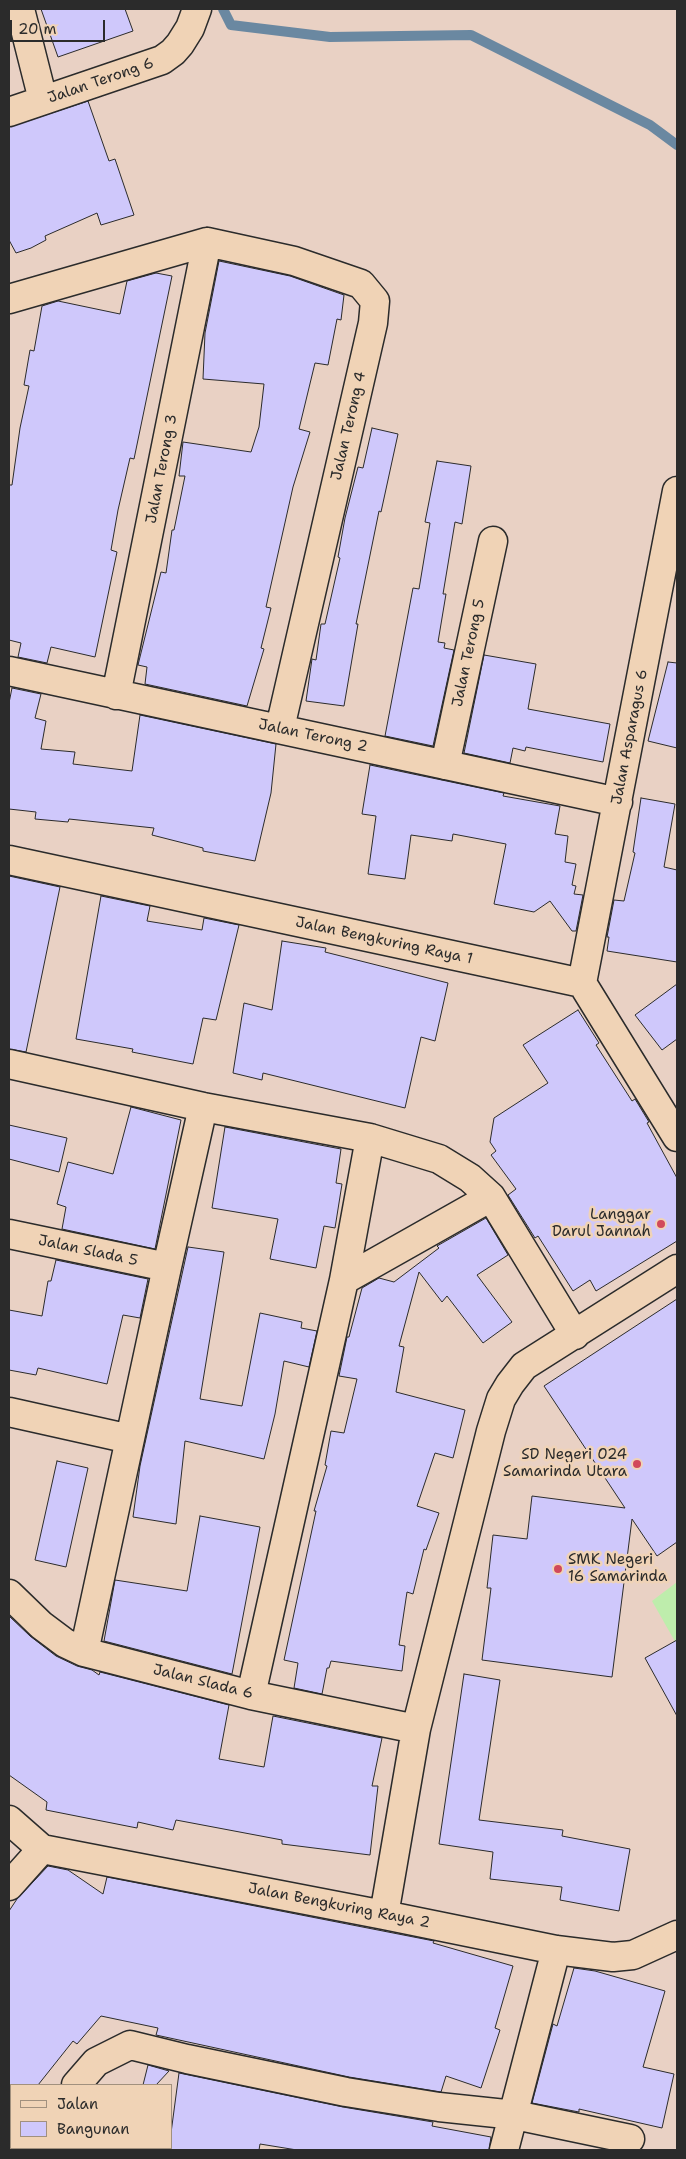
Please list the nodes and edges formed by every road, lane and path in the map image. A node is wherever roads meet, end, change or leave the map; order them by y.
1 (20, 9) edge
2 (189, 27) edge
3 (43, 100) junction
4 (9, 112) edge
5 (207, 242) junction
6 (9, 299) edge
7 (677, 492) edge
8 (493, 541) dead end
9 (9, 671) edge
10 (116, 695) junction
11 (280, 728) junction
12 (445, 765) junction
13 (618, 802) junction
14 (9, 860) edge
15 (582, 983) junction
16 (9, 1064) edge
17 (203, 1107) junction
18 (677, 1137) edge
19 (370, 1138) junction
20 (491, 1197) junction
21 (9, 1234) edge
22 (166, 1267) junction
23 (677, 1269) edge
24 (344, 1280) junction
25 (575, 1334) junction
26 (9, 1412) edge
27 (130, 1440) junction
28 (9, 1594) edge
29 (84, 1652) junction
30 (251, 1695) junction
31 (416, 1729) junction
32 (9, 1820) edge
33 (42, 1849) junction
34 (9, 1886) edge
35 (384, 1915) junction
36 (677, 1935) edge
37 (556, 1950) junction
38 (77, 2084) edge
39 (515, 2115) junction
40 (630, 2139) dead end
41 (504, 2150) edge

1 - 3 street
2 - 3 street, Jalan Terong 6
3 - 4 street, Jalan Terong 6
5 - 6 street
5 - 10 street, Jalan Terong 3
5 - 11 street, Jalan Terong 4
7 - 13 street, Jalan Asparagus 6
8 - 12 street, Jalan Terong 5
9 - 10 street, Jalan Terong 2
10 - 11 street, Jalan Terong 2
11 - 12 street, Jalan Terong 2
12 - 13 street, Jalan Terong 2
13 - 15 street, Jalan Asparagus 6
14 - 15 street, Jalan Bengkuring Raya 1
15 - 18 street
16 - 17 street
17 - 19 street
17 - 22 street
19 - 20 street
19 - 24 street
20 - 24 street
20 - 25 street
21 - 22 street, Jalan Slada 5
22 - 27 street
23 - 25 street
24 - 30 street
25 - 31 street
26 - 27 street
27 - 29 street
28 - 29 street, Jalan Slada 6
29 - 30 street, Jalan Slada 6
30 - 31 street, Jalan Slada 6
31 - 35 street
32 - 33 street
33 - 34 street
33 - 35 street, Jalan Bengkuring Raya 2
35 - 37 street, Jalan Bengkuring Raya 2
36 - 37 street, Jalan Bengkuring Raya 2
37 - 39 street
38 - 39 street
39 - 40 street
39 - 41 street

